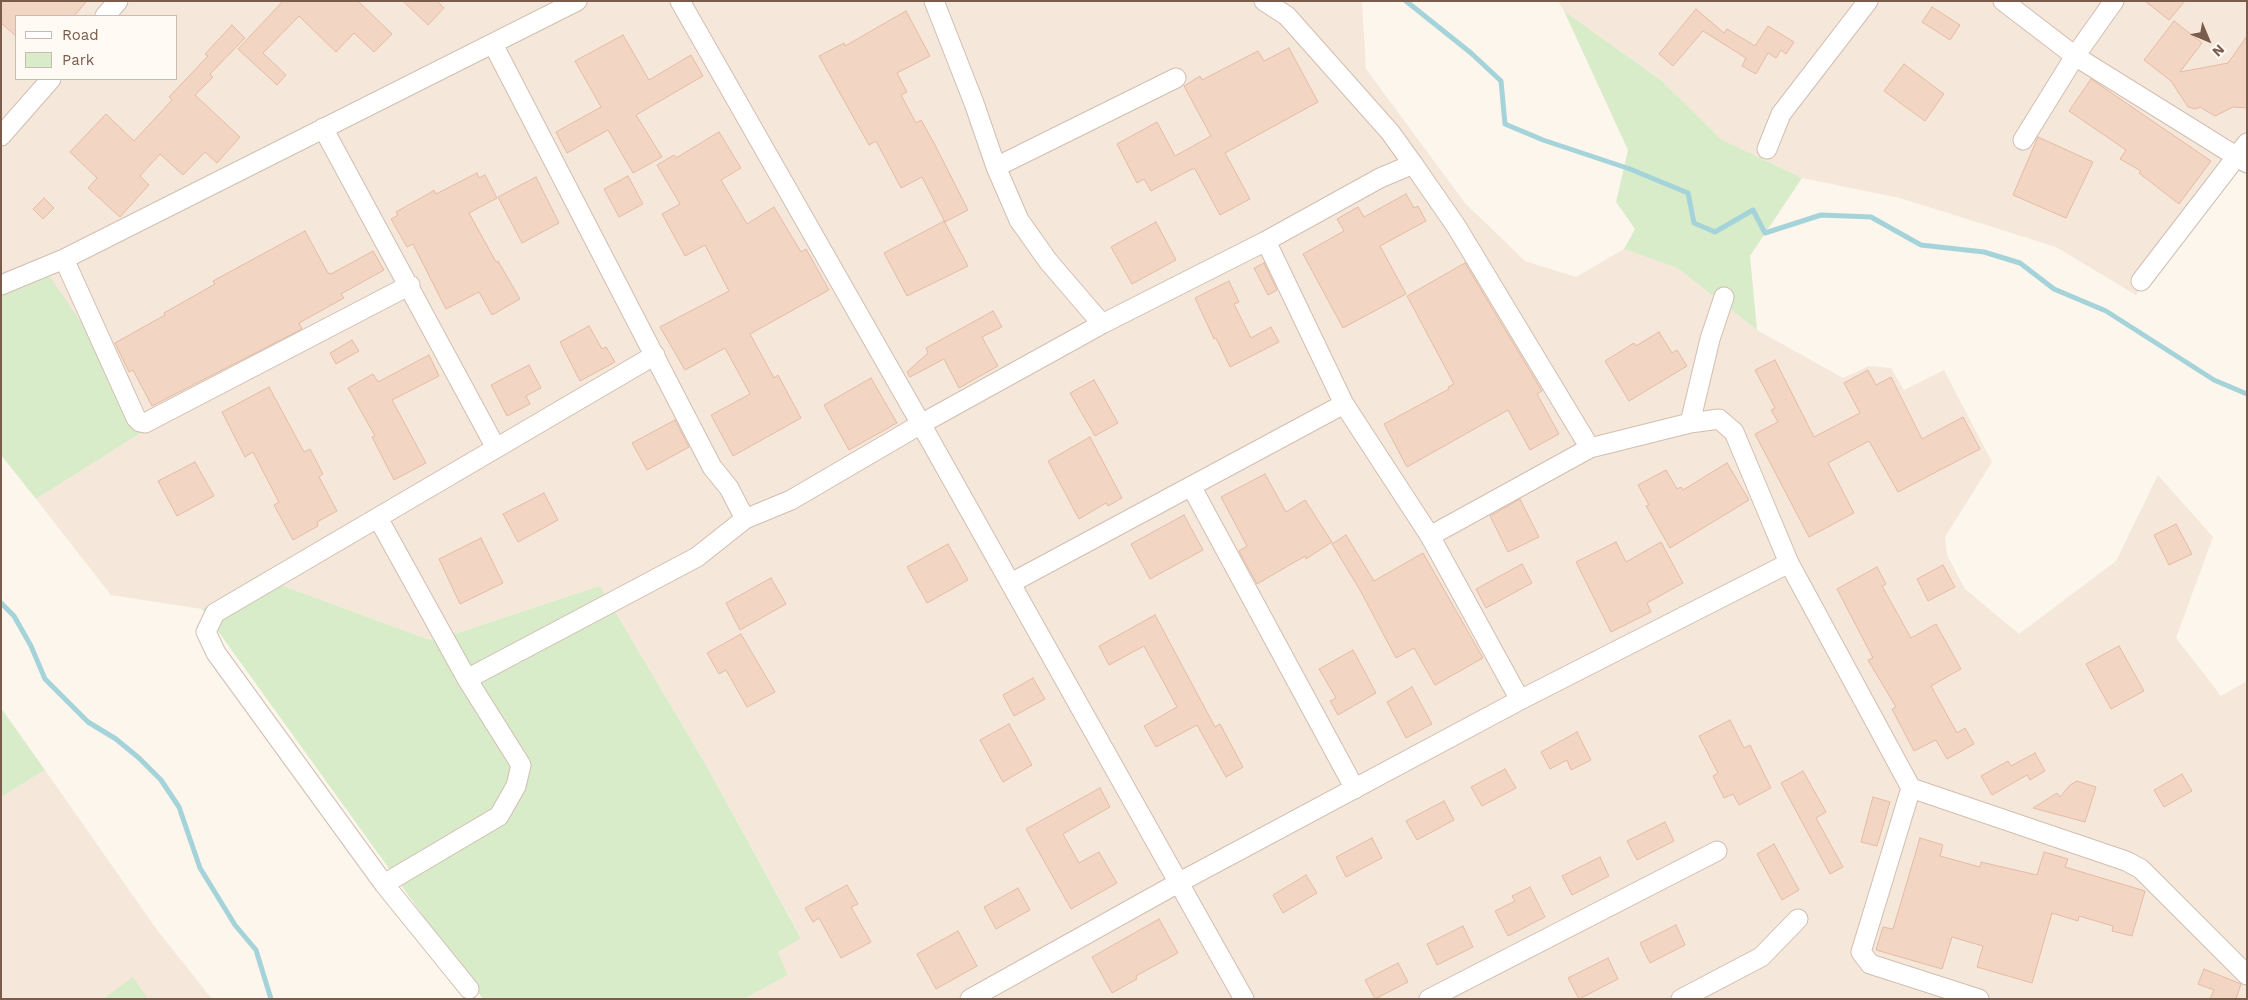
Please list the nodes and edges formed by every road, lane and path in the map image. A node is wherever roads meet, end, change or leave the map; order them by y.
1 (118, 1) edge
2 (576, 1) edge
3 (680, 1) edge
4 (934, 1) edge
5 (1264, 1) edge
6 (2003, 1) edge
7 (2114, 1) edge
8 (1857, 5) edge
9 (553, 7) edge
10 (106, 15) edge
11 (493, 44) junction
12 (2074, 56) junction
13 (1176, 78) dead end
14 (50, 80) edge
15 (323, 128) junction
16 (1, 136) edge
17 (2023, 140) dead end
18 (1766, 149) dead end
19 (2244, 154) edge
20 (1414, 164) junction
21 (996, 168) junction
22 (1266, 241) junction
23 (64, 259) junction
24 (2141, 281) dead end
25 (1, 285) edge
26 (410, 285) junction
27 (1724, 296) dead end
28 (1102, 324) junction
29 (656, 355) junction
30 (1344, 404) junction
31 (1690, 423) junction
32 (921, 424) junction
33 (496, 448) junction
34 (1590, 448) junction
35 (1191, 486) junction
36 (378, 518) junction
37 (745, 519) junction
38 (1430, 536) junction
39 (1789, 563) junction
40 (1011, 583) junction
41 (467, 679) junction
42 (1520, 700) junction
43 (1911, 788) junction
44 (1355, 789) junction
45 (1717, 851) dead end
46 (1178, 883) junction
47 (384, 884) junction
48 (1798, 919) dead end
49 (2247, 975) edge
50 (469, 989) dead end
51 (970, 999) edge
52 (1244, 999) edge
53 (1428, 999) edge
54 (1681, 999) edge
55 (1979, 999) edge

1 - 10 street
2 - 9 street
3 - 32 street
4 - 21 street
5 - 20 street
6 - 12 street
7 - 12 street
8 - 18 street
9 - 11 street
11 - 15 street
11 - 29 street
12 - 17 street
12 - 19 street
13 - 21 street
14 - 16 street
15 - 23 street
15 - 26 street
19 - 24 street
20 - 22 street
20 - 34 street
21 - 28 street
22 - 28 street
22 - 30 street
23 - 25 street
23 - 26 street
26 - 33 street
27 - 31 street
28 - 32 street
29 - 33 street
29 - 37 street
30 - 35 street
30 - 38 street
31 - 34 street
31 - 39 street
32 - 37 street
32 - 40 street
33 - 36 street
34 - 38 street
35 - 40 street
35 - 44 street
36 - 41 street
36 - 47 street
37 - 41 street
38 - 42 street
39 - 42 street
39 - 43 street
40 - 46 street
41 - 47 street
42 - 44 street
43 - 49 street
43 - 55 street
44 - 46 street
45 - 53 street
46 - 51 street
46 - 52 street
47 - 50 street
48 - 54 street

